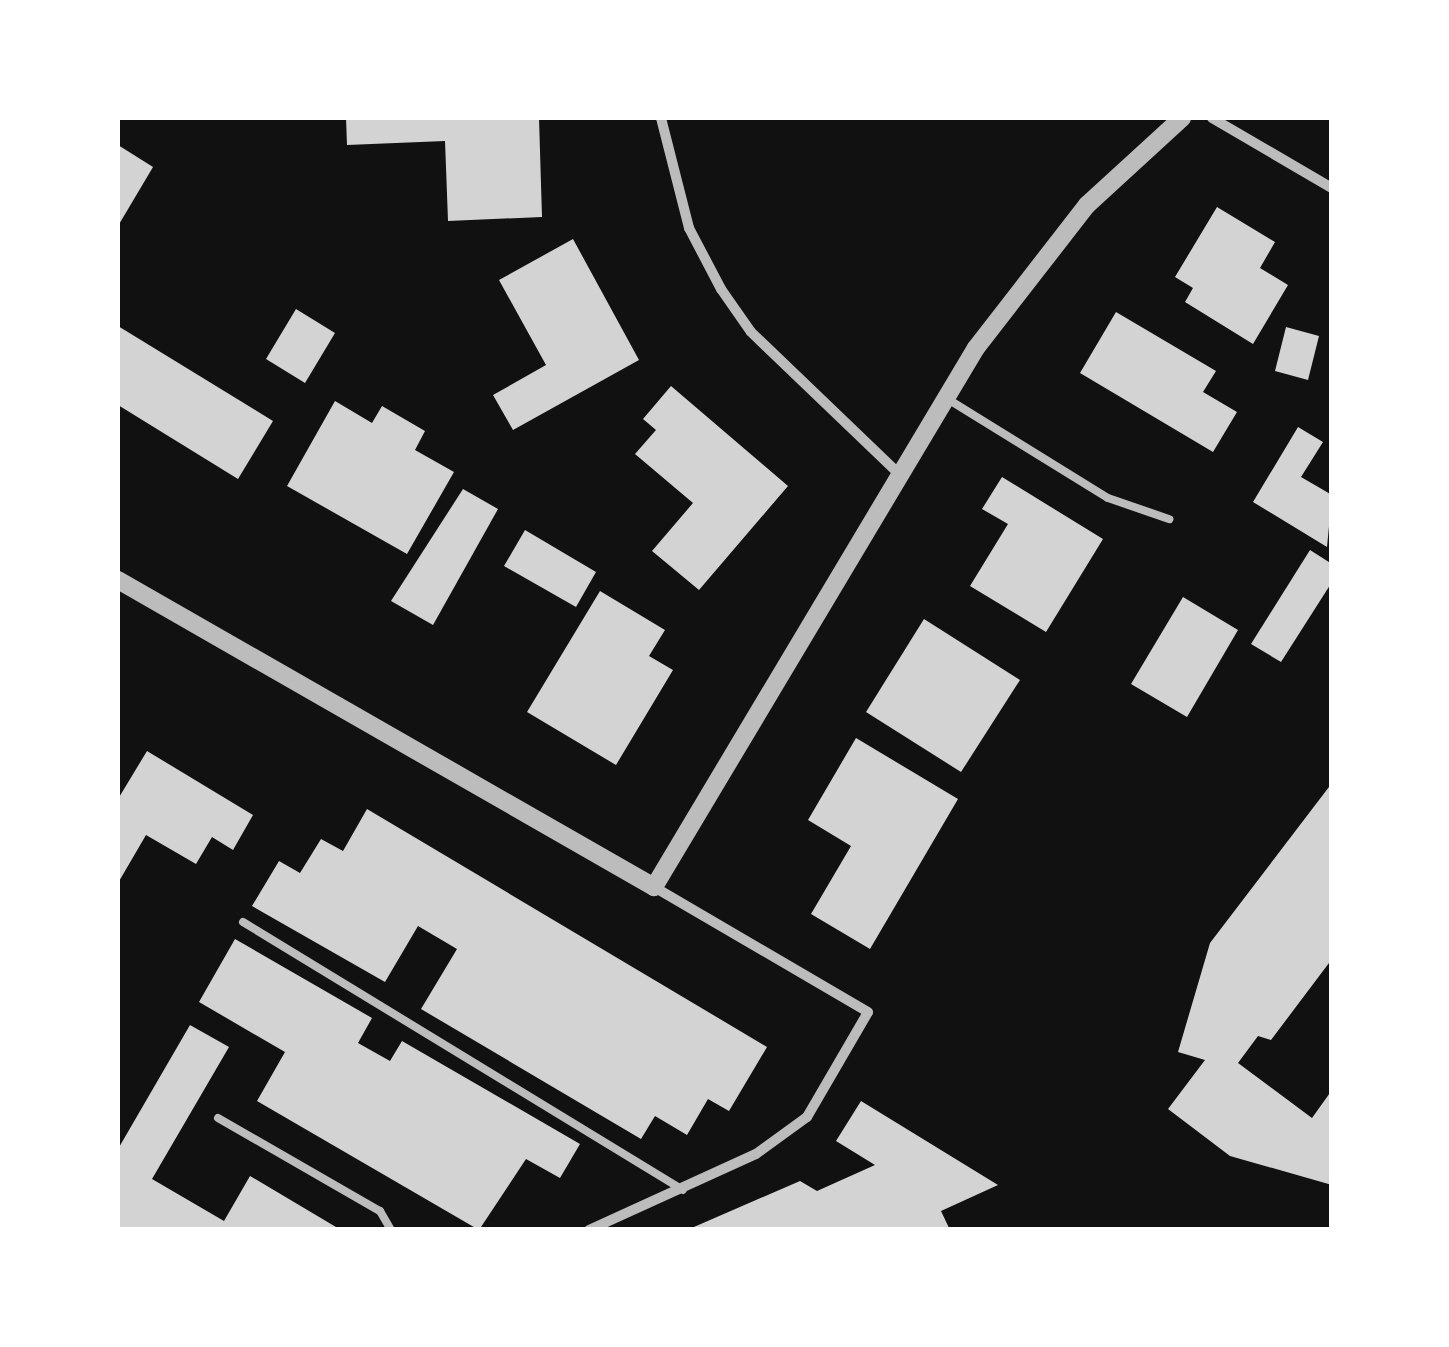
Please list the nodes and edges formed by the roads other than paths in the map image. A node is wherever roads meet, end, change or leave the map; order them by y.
1 (660, 118) edge
2 (1182, 118) edge
3 (1212, 118) edge
4 (1332, 188) edge
5 (946, 398) junction
6 (898, 474) junction
7 (1168, 519) dead end
8 (118, 580) edge
9 (654, 887) junction
10 (243, 922) dead end
11 (218, 1118) dead end
12 (683, 1190) junction
13 (391, 1230) edge
14 (588, 1230) edge

1 - 6 street
2 - 5 street
3 - 4 street
5 - 6 street
5 - 7 lane
6 - 9 street
8 - 9 street
9 - 12 street
10 - 12 lane
11 - 13 lane
12 - 14 street

